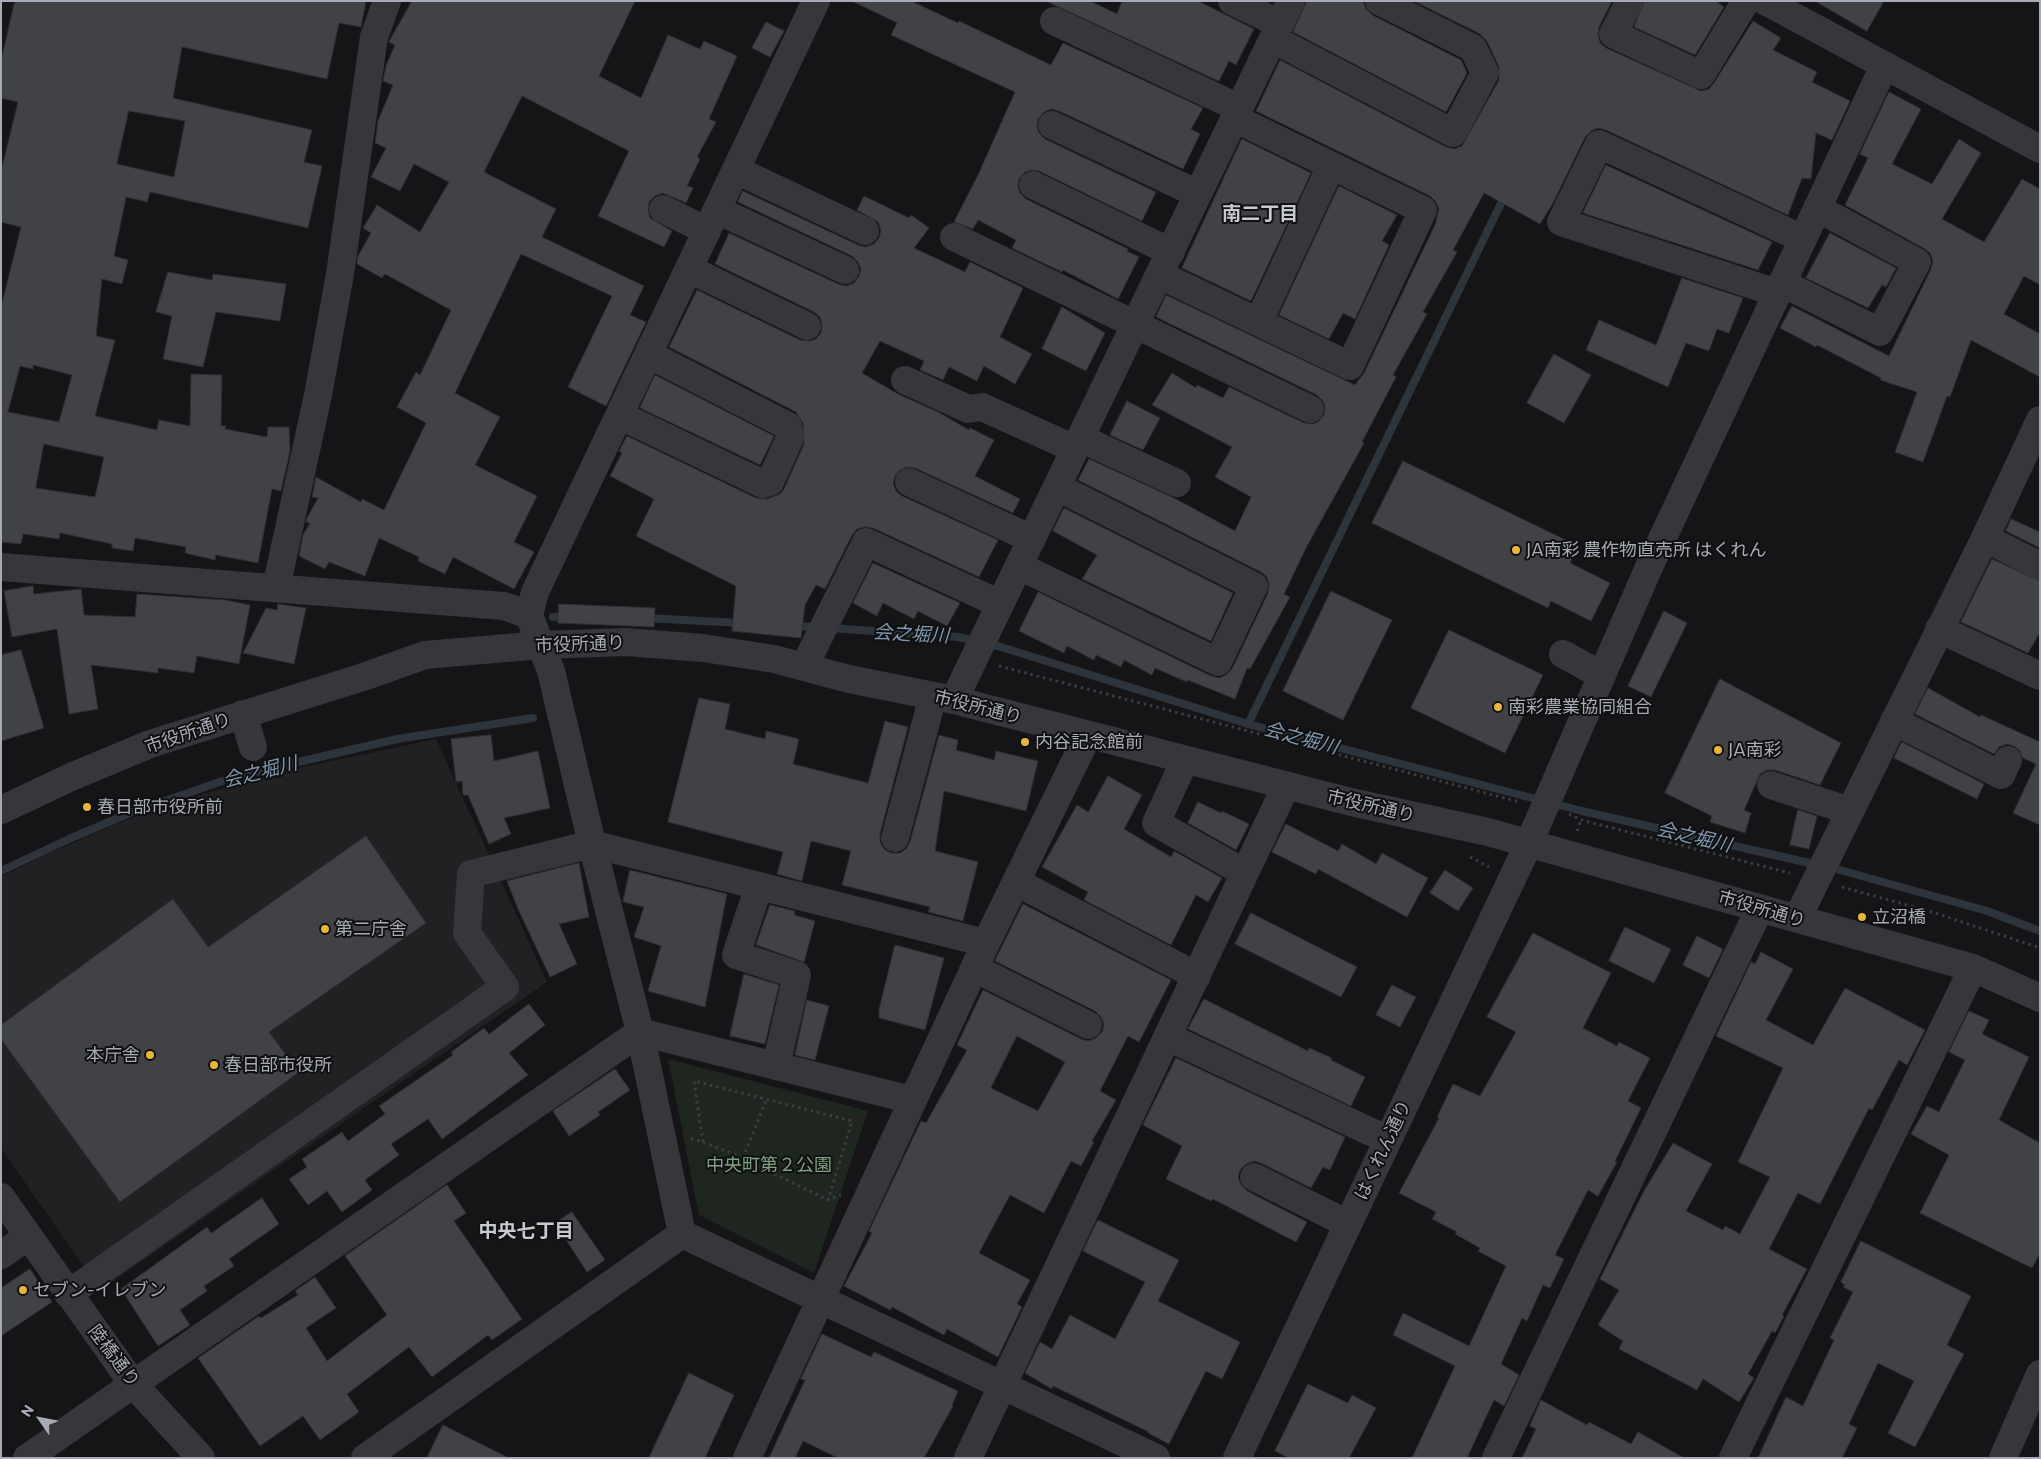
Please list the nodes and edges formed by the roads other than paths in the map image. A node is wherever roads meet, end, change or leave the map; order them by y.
1 (387, 1) edge
2 (816, 1) edge
3 (1232, 1) edge
4 (1379, 1) edge
5 (1630, 1) edge
6 (1746, 1) edge
7 (1765, 1) edge
8 (1054, 21) dead end
9 (1281, 21) edge
10 (1884, 66) junction
11 (1237, 113) junction
12 (1052, 125) dead end
13 (2040, 149) edge
14 (1331, 166) junction
15 (736, 170) junction
16 (1033, 185) dead end
17 (1198, 194) junction
18 (1817, 208) junction
19 (663, 209) dead end
20 (712, 220) junction
21 (865, 231) dead end
22 (954, 237) dead end
23 (1803, 239) junction
24 (1165, 264) junction
25 (689, 269) junction
26 (845, 270) dead end
27 (1780, 288) junction
28 (1259, 321) junction
29 (1136, 324) junction
30 (808, 326) dead end
31 (648, 354) junction
32 (905, 380) dead end
33 (1310, 408) dead end
34 (619, 414) junction
35 (2040, 420) edge
36 (1078, 443) junction
37 (909, 482) dead end
38 (1177, 482) dead end
39 (1057, 487) junction
40 (1985, 538) junction
41 (1032, 539) junction
42 (1019, 566) junction
43 (2040, 566) edge
44 (1, 567) edge
45 (276, 588) junction
46 (1000, 604) junction
47 (528, 614) junction
48 (1939, 629) junction
49 (541, 645) junction
50 (1563, 654) dead end
51 (804, 667) junction
52 (2040, 676) edge
53 (1600, 689) junction
54 (944, 698) junction
55 (243, 714) junction
56 (1894, 721) junction
57 (1088, 735) junction
58 (252, 747) dead end
59 (1185, 760) junction
60 (2008, 760) dead end
61 (1771, 785) dead end
62 (1286, 786) junction
63 (1, 810) edge
64 (1850, 811) junction
65 (895, 838) dead end
66 (1529, 843) junction
67 (592, 844) junction
68 (1245, 873) junction
69 (1016, 882) junction
70 (759, 886) junction
71 (1760, 908) junction
72 (1801, 910) junction
73 (986, 943) junction
74 (974, 968) junction
75 (1973, 968) junction
76 (1197, 976) junction
77 (2040, 998) edge
78 (1088, 1025) dead end
79 (640, 1032) junction
80 (1168, 1037) junction
81 (776, 1066) junction
82 (912, 1100) junction
83 (1388, 1140) junction
84 (1254, 1177) dead end
85 (1, 1197) edge
86 (1348, 1224) junction
87 (682, 1234) junction
88 (27, 1237) junction
89 (1, 1254) edge
90 (68, 1294) junction
91 (819, 1299) junction
92 (2040, 1374) edge
93 (133, 1384) junction
94 (1003, 1386) junction
95 (2032, 1411) edge
96 (27, 1458) edge
97 (202, 1458) edge
98 (365, 1458) edge
99 (747, 1458) edge
100 (968, 1458) edge
101 (1156, 1458) edge
102 (1237, 1458) edge
103 (1496, 1458) edge
104 (1733, 1458) edge
105 (2003, 1458) edge

1 - 45 street
2 - 15 street
3 - 9 street
4 - 9 street
5 - 6 street
7 - 10 street
8 - 11 street
9 - 11 street
10 - 13 street
10 - 18 street, はくれん通り
11 - 14 street
11 - 17 street
12 - 17 street
14 - 28 street
14 - 28 street
15 - 20 street
15 - 21 street
16 - 24 street
17 - 24 street
18 - 23 street, はくれん通り
18 - 27 street
19 - 20 street
20 - 25 street
20 - 26 street
22 - 29 street
23 - 27 street, はくれん通り
23 - 27 street
24 - 28 street
24 - 29 street
25 - 30 street
25 - 31 street
27 - 53 street, はくれん通り
29 - 33 street
29 - 36 street
31 - 34 street
31 - 34 street
32 - 36 street
34 - 47 street
35 - 40 street
36 - 38 street
36 - 39 street
37 - 41 street
39 - 41 street
39 - 42 street
40 - 43 street
40 - 48 street
41 - 42 street
42 - 46 street
44 - 45 street
45 - 47 street
46 - 51 street
46 - 54 street
47 - 49 street
48 - 52 street
48 - 56 street
49 - 51 street, 市役所通り
49 - 55 street, 市役所通り
49 - 67 street
50 - 53 street
51 - 54 street, 市役所通り
53 - 66 street, はくれん通り
54 - 57 street, 市役所通り
54 - 65 street
55 - 58 street
55 - 63 street, 市役所通り
56 - 60 street
56 - 64 street
57 - 59 street, 市役所通り
57 - 69 street
59 - 62 street, 市役所通り
59 - 68 street
61 - 64 street
62 - 66 street, 市役所通り
62 - 68 street
64 - 72 street
66 - 71 street, 市役所通り
66 - 83 street, はくれん通り
67 - 70 street
67 - 79 street
67 - 90 street
68 - 76 street
69 - 73 street
69 - 76 street
70 - 73 street
70 - 81 street
71 - 72 street, 市役所通り
71 - 103 street
72 - 75 street, 市役所通り
73 - 74 street
74 - 78 street
74 - 82 street
75 - 77 street, 市役所通り
75 - 104 street
76 - 80 street
79 - 81 street
79 - 87 street
79 - 93 street
80 - 83 street
80 - 94 street
81 - 82 street
82 - 91 street
83 - 86 street, はくれん通り
84 - 86 street
85 - 88 street, 陸橋通り
86 - 102 street, はくれん通り
87 - 91 street
87 - 98 street
88 - 89 street
88 - 90 street, 陸橋通り
90 - 93 street, 陸橋通り
91 - 94 street
91 - 99 street
92 - 95 street
93 - 96 street
93 - 97 street, 陸橋通り
94 - 100 street
94 - 101 street
95 - 105 street

